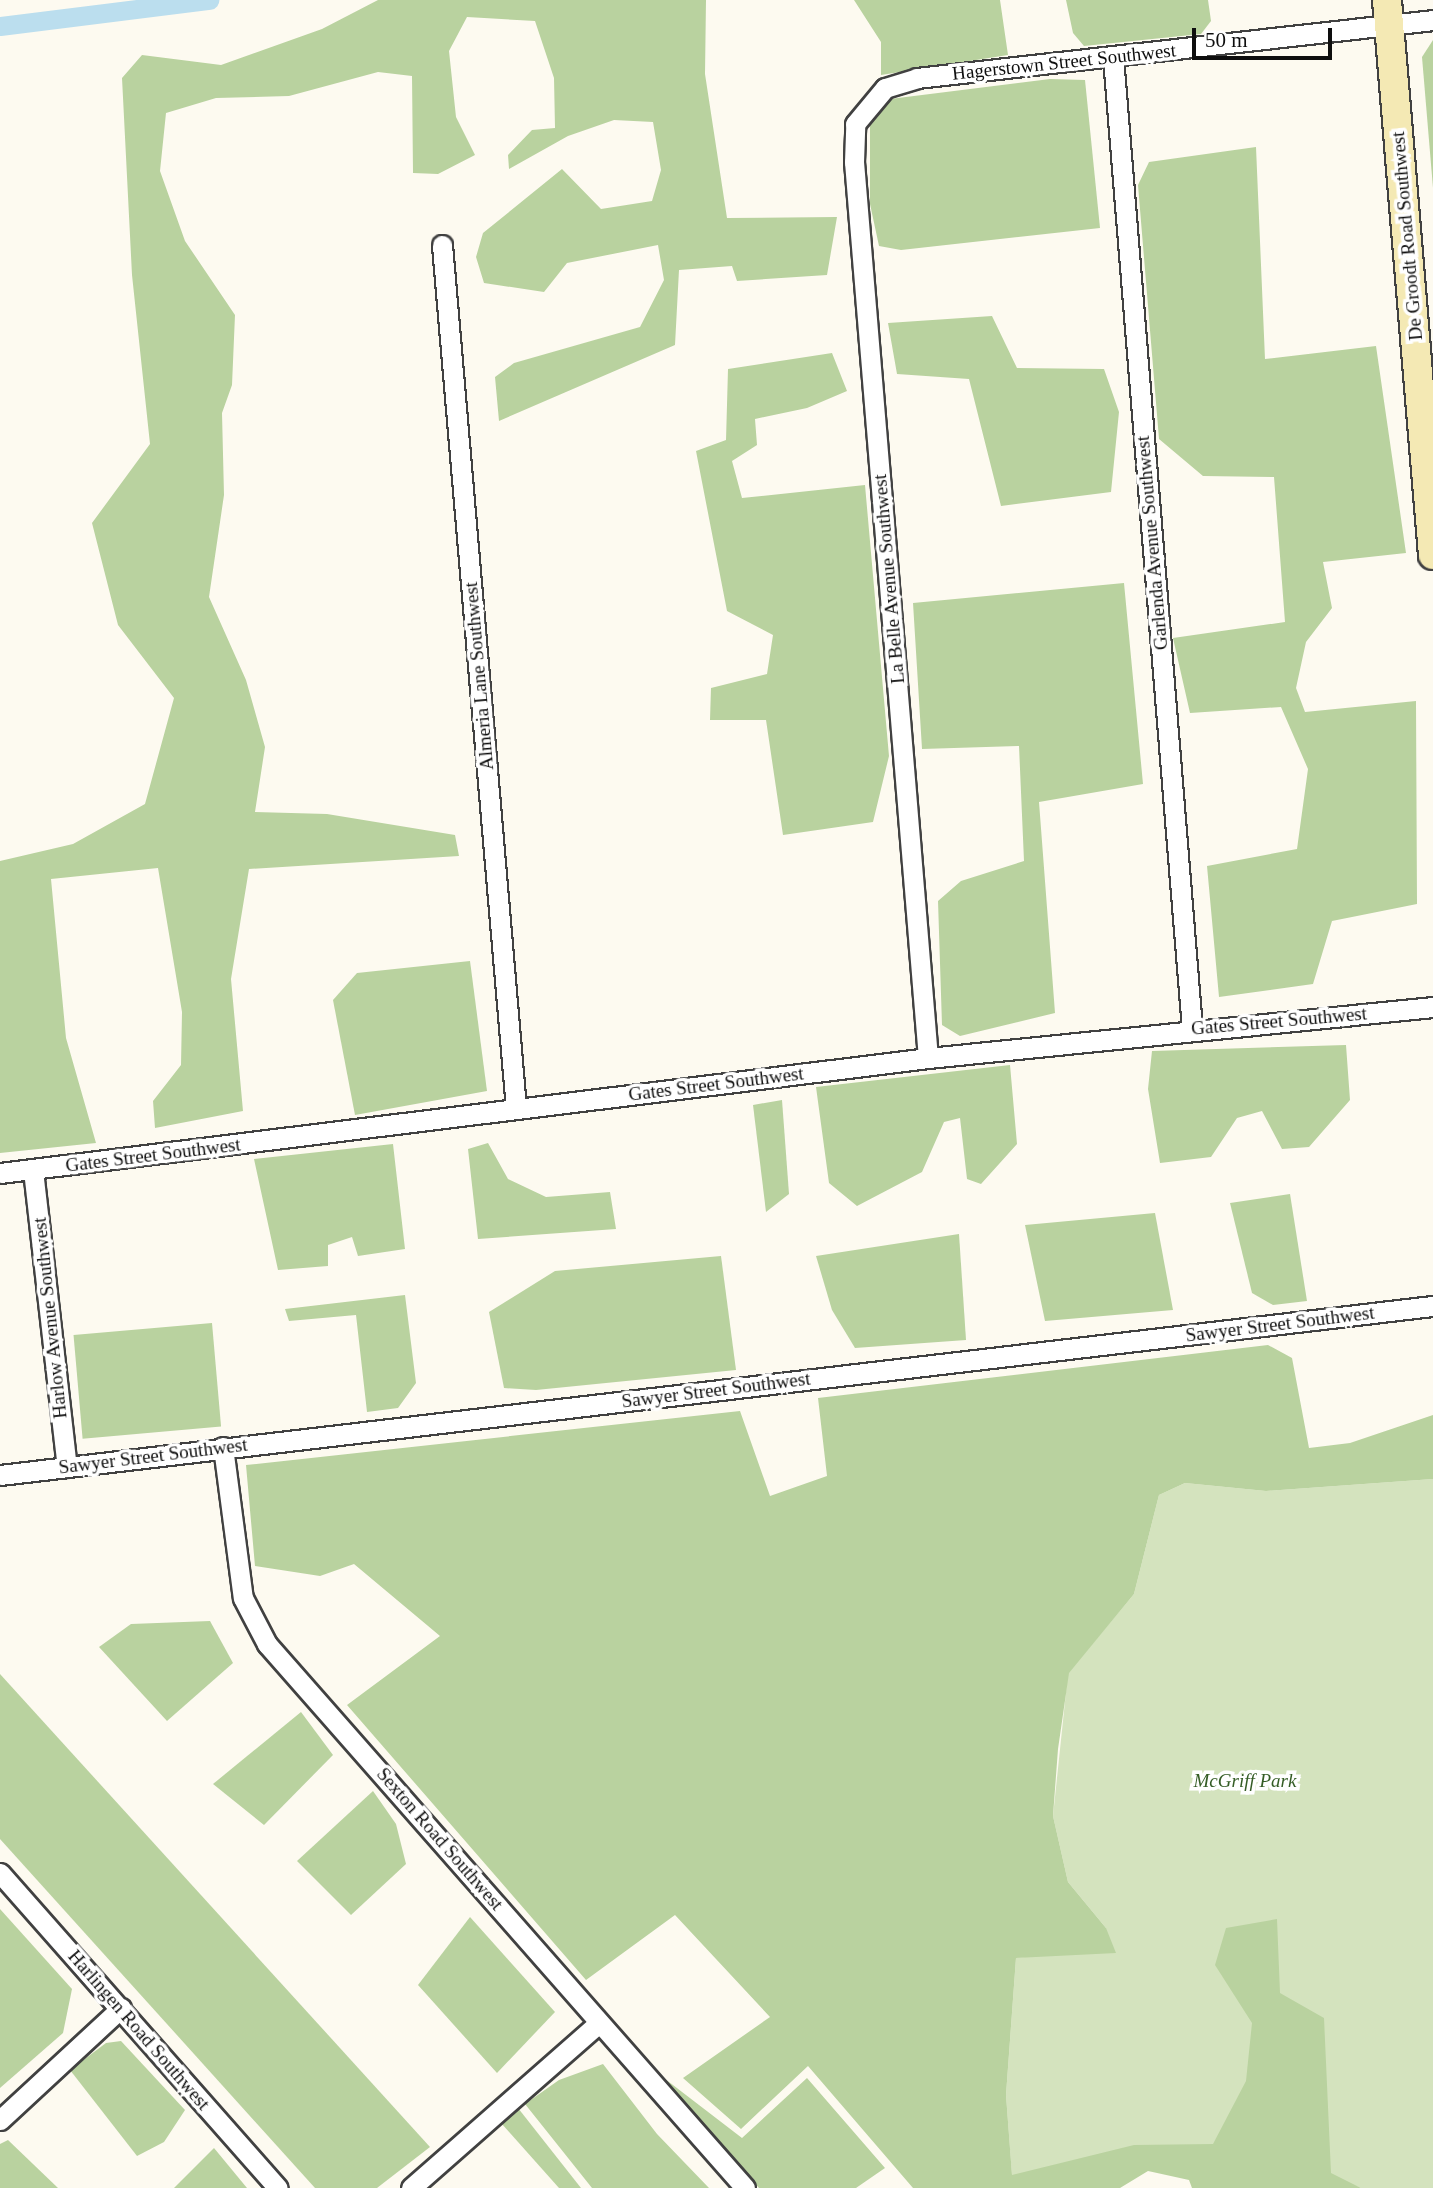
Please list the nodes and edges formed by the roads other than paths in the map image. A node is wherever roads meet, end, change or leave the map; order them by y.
1 (1388, 12) edge
2 (1433, 20) edge
3 (1113, 57) junction
4 (868, 103) joint
5 (442, 244) dead end
6 (1433, 555) edge
7 (1433, 1007) edge
8 (1192, 1029) junction
9 (928, 1058) junction
10 (516, 1108) junction
11 (33, 1170) junction
12 (0, 1173) edge
13 (1433, 1306) edge
14 (223, 1447) junction
15 (66, 1466) junction
16 (0, 1475) edge
17 (0, 1873) edge
18 (121, 2008) junction
19 (599, 2022) junction
20 (0, 2120) edge
21 (278, 2188) edge
22 (411, 2188) edge
23 (745, 2188) edge

1 - 2 street, Hagerstown Street Southwest
1 - 3 street, Hagerstown Street Southwest
1 - 6 street, De Groodt Road Southwest
3 - 4 street, Hagerstown Street Southwest
3 - 8 street, Garlenda Avenue Southwest
4 - 9 street, La Belle Avenue Southwest
5 - 10 street, Almeria Lane Southwest
7 - 8 street, Gates Street Southwest
8 - 9 street, Gates Street Southwest
9 - 10 street, Gates Street Southwest
10 - 11 street, Gates Street Southwest
11 - 12 street, Gates Street Southwest
11 - 15 street, Harlow Avenue Southwest
13 - 14 street, Sawyer Street Southwest
14 - 15 street, Sawyer Street Southwest
14 - 19 street, Sexton Road Southwest
15 - 16 street, Sawyer Street Southwest
17 - 18 street, Harlingen Road Southwest
18 - 20 street
18 - 21 street, Harlingen Road Southwest
19 - 22 street
19 - 23 street, Sexton Road Southwest

